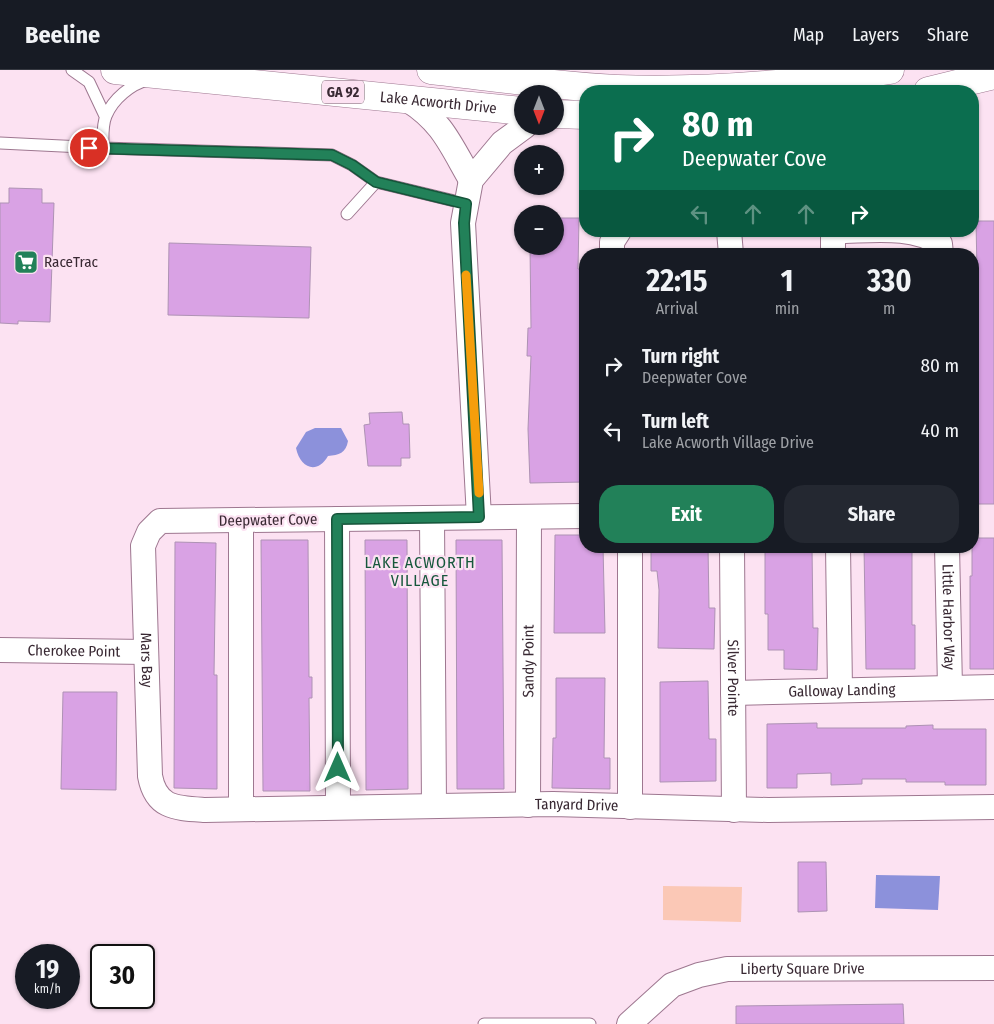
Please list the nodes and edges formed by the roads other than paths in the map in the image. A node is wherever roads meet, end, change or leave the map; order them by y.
1 (72, 70) edge
2 (115, 70) edge
3 (890, 70) edge
4 (441, 71) edge
5 (164, 75) junction
6 (994, 75) edge
7 (772, 85) edge
8 (953, 85) edge
9 (579, 86) edge
10 (408, 100) junction
11 (514, 110) edge
12 (106, 116) junction
13 (514, 134) edge
14 (0, 143) edge
15 (103, 148) junction
16 (471, 180) junction
17 (376, 182) junction
18 (466, 204) junction
19 (347, 214) dead end
20 (931, 237) edge
21 (940, 248) edge
22 (579, 516) edge
23 (479, 517) junction
24 (529, 517) junction
25 (432, 518) junction
26 (337, 519) junction
27 (241, 520) junction
28 (160, 521) joint
29 (630, 553) edge
30 (732, 553) edge
31 (838, 553) edge
32 (947, 553) edge
33 (0, 650) edge
34 (146, 652) junction
35 (994, 687) edge
36 (950, 688) junction
37 (840, 690) junction
38 (733, 693) junction
39 (162, 802) joint
40 (528, 805) junction
41 (434, 806) junction
42 (338, 807) junction
43 (630, 807) junction
44 (994, 807) edge
45 (241, 809) junction
46 (734, 810) junction
47 (994, 968) edge
48 (633, 1022) edge
49 (484, 1024) edge
50 (590, 1024) edge

1 - 12 lane
2 - 5 main road, Lake Acworth Drive / GA 92
3 - 7 main road, Lake Acworth Drive
4 - 9 main road, Lake Acworth Drive
5 - 10 main road, Lake Acworth Drive / GA 92
5 - 12 lane
6 - 8 main road
10 - 11 main road, Lake Acworth Drive / GA 92
10 - 16 street
12 - 15 lane
13 - 16 street
14 - 15 lane
15 - 17 lane
16 - 18 street
17 - 18 lane
17 - 19 lane
18 - 23 street
20 - 21 street
22 - 24 street, Deepwater Cove
23 - 24 street, Deepwater Cove
23 - 25 street, Deepwater Cove
24 - 40 street, Sandy Point
25 - 26 street, Deepwater Cove
25 - 41 street
26 - 27 street, Deepwater Cove
26 - 42 street
27 - 28 street, Deepwater Cove
27 - 45 street
28 - 34 street, Mars Bay
29 - 43 street
30 - 38 street, Silver Pointe
31 - 37 street
32 - 36 street, Little Harbor Way
33 - 34 street, Cherokee Point
34 - 39 street, Mars Bay
35 - 36 street
36 - 37 street, Galloway Landing
37 - 38 street, Galloway Landing
38 - 46 street, Silver Pointe
39 - 45 street, Tanyard Drive
40 - 41 street, Tanyard Drive
40 - 43 street, Tanyard Drive
41 - 42 street, Tanyard Drive
42 - 45 street, Tanyard Drive
43 - 46 street, Tanyard Drive
44 - 46 street, Tanyard Drive
47 - 48 street, Liberty Square Drive
49 - 50 lane

